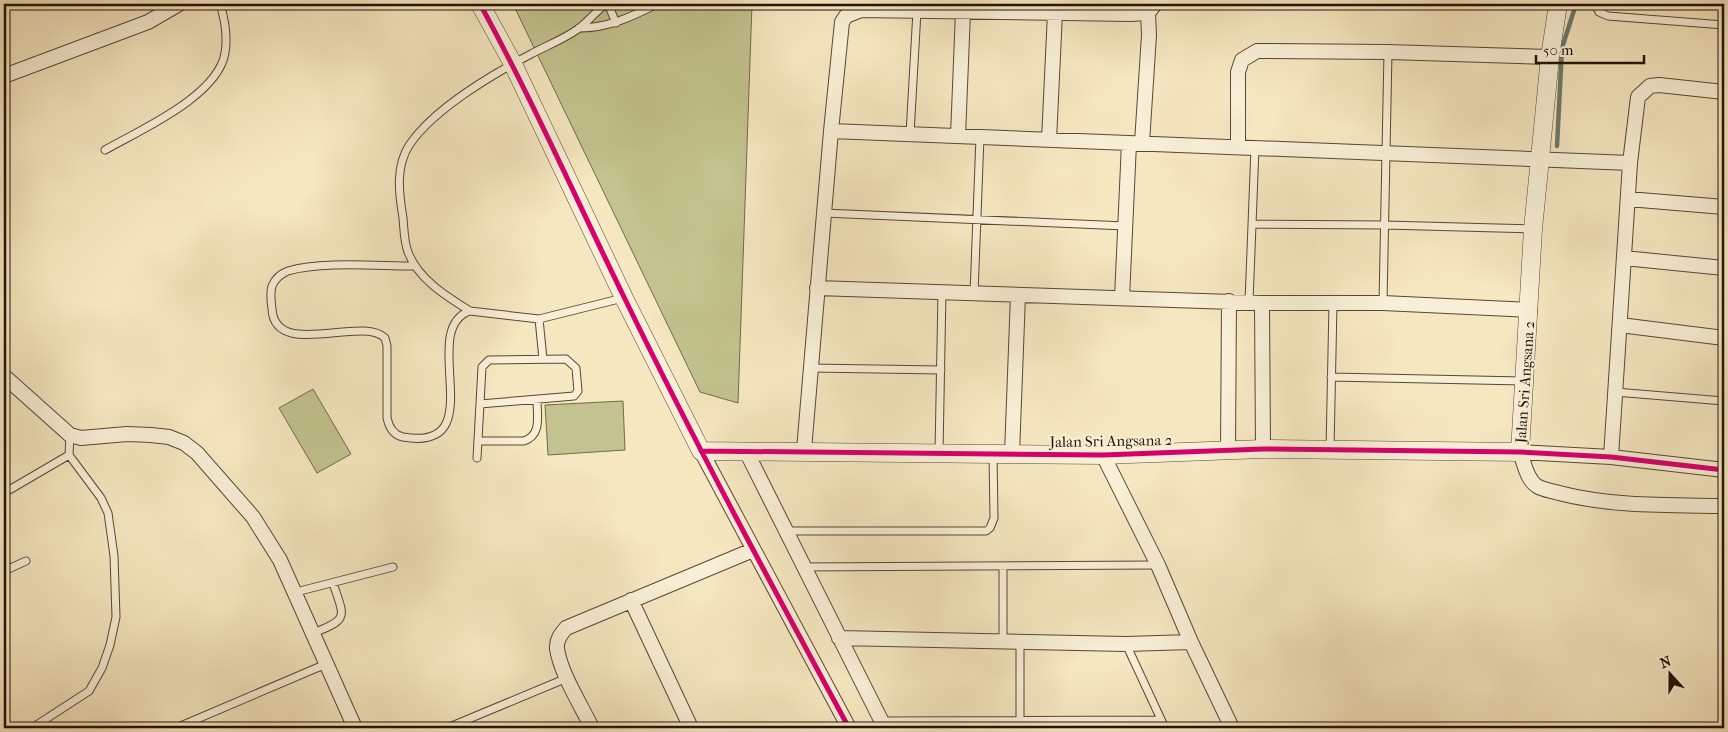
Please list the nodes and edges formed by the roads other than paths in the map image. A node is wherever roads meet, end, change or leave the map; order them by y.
1 (179, 4) edge
2 (220, 4) edge
3 (480, 4) edge
4 (607, 4) edge
5 (657, 4) edge
6 (1558, 4) edge
7 (1596, 4) edge
8 (1151, 8) edge
9 (917, 11) junction
10 (963, 12) junction
11 (1055, 13) junction
12 (616, 23) junction
13 (1724, 26) edge
14 (579, 28) junction
15 (1388, 52) junction
16 (1550, 57) junction
17 (513, 64) junction
18 (4, 76) edge
19 (1724, 92) edge
20 (831, 131) junction
21 (910, 134) junction
22 (958, 136) junction
23 (980, 137) junction
24 (1049, 140) junction
25 (1135, 143) junction
26 (1238, 147) junction
27 (1255, 148) junction
28 (105, 150) dead end
29 (1387, 153) junction
30 (1540, 159) junction
31 (1630, 163) junction
32 (1628, 198) junction
33 (1724, 207) edge
34 (824, 213) junction
35 (977, 220) junction
36 (1252, 224) junction
37 (1385, 225) junction
38 (1125, 226) junction
39 (1533, 229) junction
40 (1624, 258) junction
41 (414, 266) junction
42 (1724, 268) edge
43 (817, 288) junction
44 (942, 292) junction
45 (974, 294) junction
46 (1018, 296) junction
47 (624, 298) junction
48 (1122, 298) junction
49 (1229, 301) junction
50 (1256, 303) junction
51 (1333, 303) junction
52 (1383, 303) junction
53 (1530, 310) junction
54 (470, 311) junction
55 (539, 319) junction
56 (1620, 325) junction
57 (1724, 338) edge
58 (543, 359) junction
59 (810, 368) junction
60 (941, 370) junction
61 (4, 376) edge
62 (1331, 378) junction
63 (1525, 381) junction
64 (1615, 392) junction
65 (537, 400) junction
66 (1724, 401) edge
67 (480, 404) junction
68 (70, 435) junction
69 (478, 441) junction
70 (1263, 449) junction
71 (804, 450) junction
72 (1330, 450) junction
73 (701, 451) junction
74 (746, 451) junction
75 (1228, 451) junction
76 (1520, 452) junction
77 (939, 453) junction
78 (993, 454) junction
79 (1012, 454) junction
80 (69, 455) junction
81 (1103, 455) junction
82 (1611, 457) junction
83 (478, 458) dead end
84 (1724, 470) edge
85 (4, 493) edge
86 (1724, 506) edge
87 (784, 531) junction
88 (753, 550) junction
89 (26, 561) dead end
90 (1158, 565) junction
91 (1003, 566) junction
92 (393, 567) dead end
93 (802, 567) junction
94 (4, 571) edge
95 (333, 582) junction
96 (296, 592) junction
97 (631, 600) junction
98 (313, 633) junction
99 (839, 638) junction
100 (1003, 641) junction
101 (1020, 642) junction
102 (1191, 642) junction
103 (1126, 644) junction
104 (326, 664) junction
105 (567, 678) junction
106 (1020, 719) junction
107 (1161, 720) junction
108 (884, 724) edge
109 (32, 728) edge
110 (176, 728) edge
111 (355, 728) edge
112 (448, 728) edge
113 (592, 728) edge
114 (691, 728) edge
115 (850, 728) edge
116 (1020, 728) edge
117 (1165, 728) edge
118 (1232, 728) edge

1 - 18 street
2 - 28 lane
3 - 17 street
4 - 12 lane
4 - 14 lane
5 - 12 lane
6 - 16 street, Jalan Sri Angsana 2
7 - 13 lane
8 - 11 street
8 - 25 street
9 - 10 street
9 - 20 street
9 - 21 lane
10 - 11 street
10 - 22 street
11 - 24 street
12 - 14 lane
14 - 17 lane
15 - 16 street
15 - 26 street
15 - 29 lane
16 - 30 street, Jalan Sri Angsana 2
17 - 41 lane
17 - 47 street
19 - 31 street
20 - 21 street
20 - 34 street
21 - 22 street
22 - 23 street
23 - 24 street
23 - 35 lane
24 - 25 street
25 - 26 street
25 - 38 street
26 - 27 street
27 - 29 street
27 - 36 lane
29 - 30 street
29 - 37 lane
30 - 31 street
30 - 39 street, Jalan Sri Angsana 2
31 - 32 street
32 - 33 street
32 - 40 street
34 - 35 lane
34 - 43 street
35 - 38 lane
35 - 45 lane
36 - 37 lane
36 - 50 lane
37 - 39 lane
37 - 52 lane
38 - 48 street
39 - 53 street, Jalan Sri Angsana 2
40 - 42 street
40 - 56 street
41 - 54 lane
41 - 54 lane
43 - 44 street
43 - 59 street
44 - 45 street
44 - 60 lane
45 - 46 street
46 - 48 street
46 - 79 street
47 - 55 lane
47 - 73 street
48 - 49 street
49 - 50 street
49 - 75 street
50 - 51 street
50 - 70 street
51 - 52 street
51 - 62 lane
52 - 53 street
53 - 63 street, Jalan Sri Angsana 2
54 - 55 lane
55 - 58 lane
56 - 57 street
56 - 64 street
58 - 65 lane
58 - 67 lane
59 - 60 lane
59 - 71 street
60 - 77 lane
61 - 68 street
62 - 63 lane
62 - 72 lane
63 - 76 street, Jalan Sri Angsana 2
64 - 66 lane
64 - 82 street
65 - 67 lane
65 - 69 lane
67 - 69 lane
68 - 80 lane
68 - 96 street
69 - 83 lane
70 - 72 street, Jalan Sri Angsana 2
70 - 75 street, Jalan Sri Angsana 2
71 - 74 street, Jalan Sri Angsana 2
71 - 77 street, Jalan Sri Angsana 2
72 - 76 street, Jalan Sri Angsana 2
73 - 74 street, Jalan Sri Angsana 2
73 - 88 street
74 - 87 street
75 - 81 street, Jalan Sri Angsana 2
76 - 82 street
76 - 86 street
77 - 78 street, Jalan Sri Angsana 2
78 - 79 street, Jalan Sri Angsana 2
78 - 87 lane
79 - 81 street, Jalan Sri Angsana 2
80 - 85 lane
80 - 109 lane
81 - 90 street
82 - 84 street
87 - 93 street
88 - 97 street
88 - 115 street
89 - 94 lane
90 - 91 lane
90 - 102 street
91 - 93 lane
91 - 100 lane
92 - 95 lane
93 - 99 street
95 - 96 lane
95 - 98 lane
96 - 98 street
97 - 105 street
97 - 114 street
98 - 104 street
99 - 100 street
99 - 108 street
100 - 101 street
101 - 103 street
101 - 106 lane
102 - 103 street
102 - 118 street
103 - 107 lane
104 - 110 lane
104 - 111 street
105 - 112 lane
105 - 113 street
106 - 107 lane
106 - 108 lane
106 - 116 lane
107 - 117 lane

